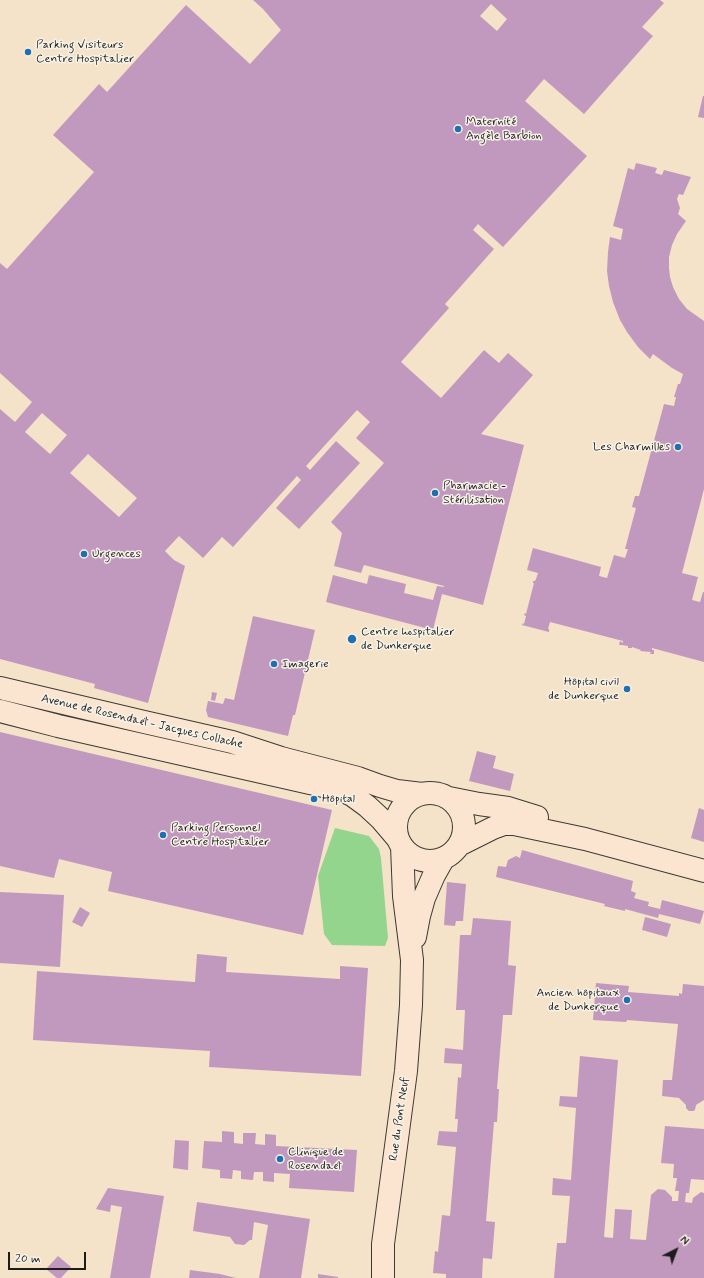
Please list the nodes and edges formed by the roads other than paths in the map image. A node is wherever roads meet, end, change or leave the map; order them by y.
1 (0, 688) edge
2 (0, 711) edge
3 (422, 794) junction
4 (448, 798) junction
5 (585, 839) junction
6 (400, 843) junction
7 (459, 845) junction
8 (443, 859) junction
9 (704, 871) edge
10 (412, 960) junction
11 (383, 1278) edge

1 - 3 street, Avenue de Rosendaël - Jacques Collache
2 - 6 street, Avenue de Rosendaël - Jacques Collache
3 - 4 street
3 - 6 street
4 - 5 street
4 - 7 street
5 - 7 street
5 - 9 street
6 - 8 street
6 - 10 street, Rue du Pont Neuf
7 - 8 street
8 - 10 street, Rue du Pont Neuf
10 - 11 street, Rue du Pont Neuf

